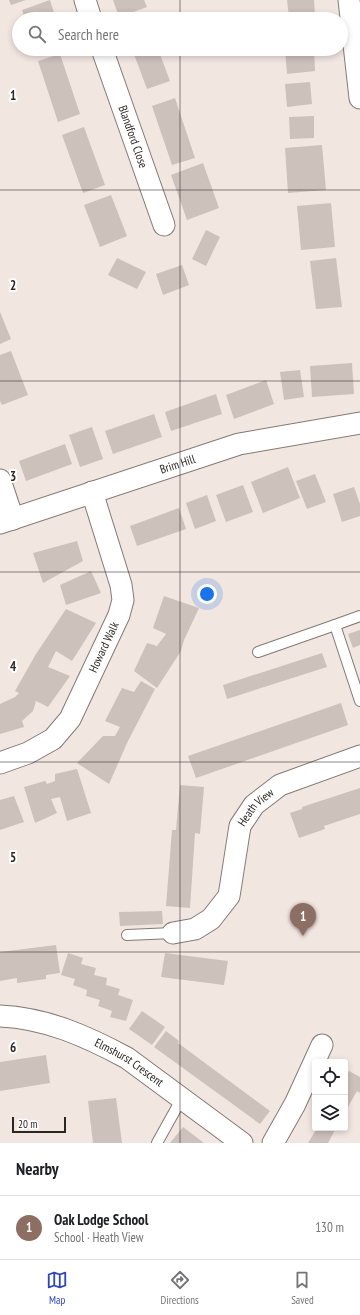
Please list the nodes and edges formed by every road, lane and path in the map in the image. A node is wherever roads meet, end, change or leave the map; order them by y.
1 (85, 0) edge
2 (349, 0) edge
3 (89, 12) edge
4 (104, 56) edge
5 (360, 98) edge
6 (164, 225) dead end
7 (360, 423) edge
8 (0, 480) edge
9 (92, 492) junction
10 (7, 521) edge
11 (360, 616) edge
12 (336, 625) junction
13 (258, 652) dead end
14 (360, 700) edge
15 (360, 756) edge
16 (0, 763) edge
17 (173, 933) joint
18 (127, 935) dead end
19 (0, 1016) edge
20 (322, 1045) dead end
21 (182, 1098) junction
22 (157, 1143) edge
23 (242, 1143) edge
24 (273, 1143) edge

1 - 3 street
2 - 5 street
4 - 6 street, Blandford Close
7 - 9 street, Brim Hill
8 - 10 street
9 - 10 street, Brim Hill
9 - 16 street, Howard Walk
11 - 12 lane
12 - 13 lane
12 - 14 lane
15 - 17 street, Heath View
17 - 18 lane
19 - 21 street, Elmshurst Crescent
20 - 24 street
21 - 22 lane
21 - 23 street, Elmshurst Crescent

